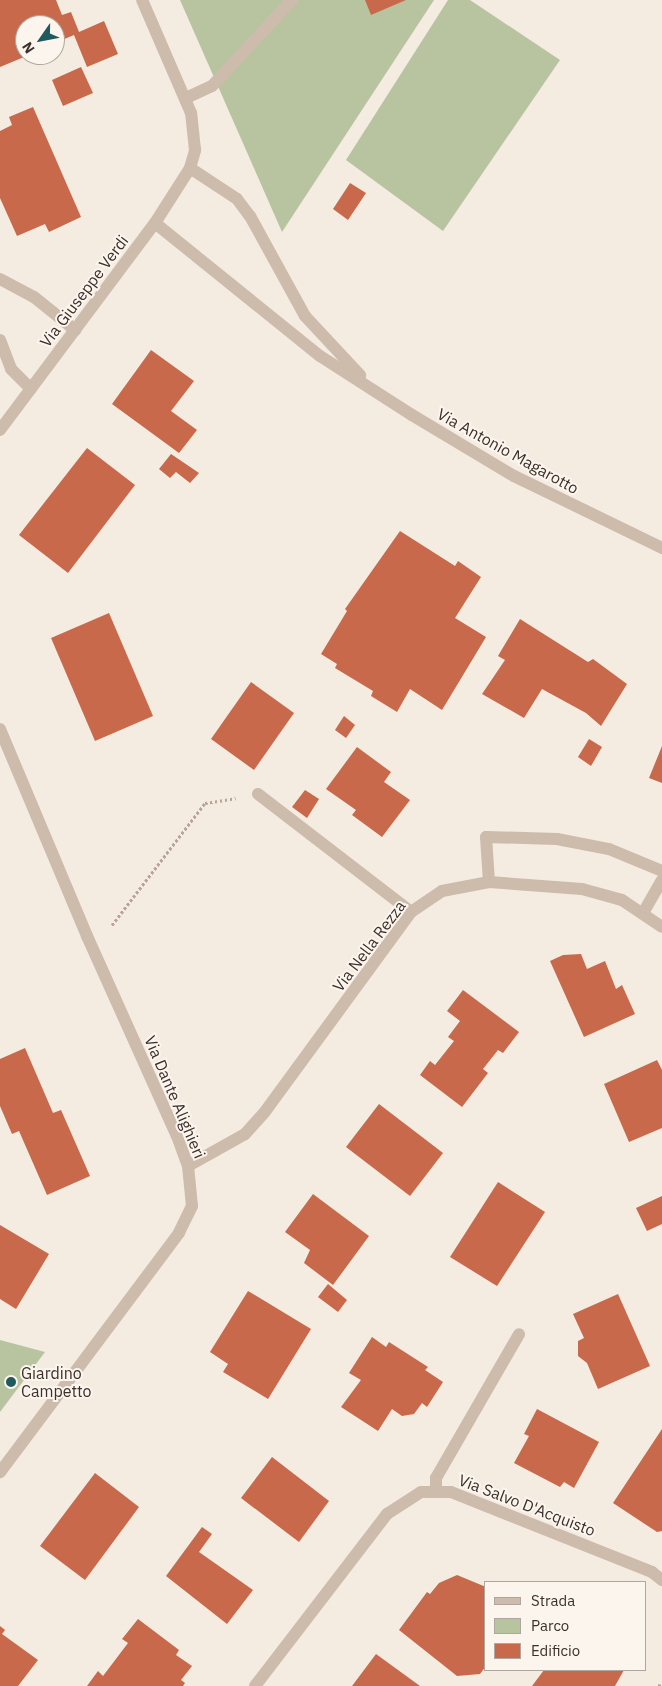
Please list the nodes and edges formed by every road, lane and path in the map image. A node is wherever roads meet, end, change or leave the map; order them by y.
1 (142, 0) edge
2 (292, 0) edge
3 (186, 98) junction
4 (190, 168) junction
5 (155, 222) junction
6 (0, 279) edge
7 (75, 330) junction
8 (0, 340) edge
9 (370, 386) junction
10 (30, 389) junction
11 (0, 430) edge
12 (662, 548) edge
13 (0, 729) edge
14 (258, 794) joint
15 (662, 871) edge
16 (662, 880) edge
17 (489, 882) junction
18 (411, 912) junction
19 (643, 913) junction
20 (112, 925) dead end
21 (662, 927) edge
22 (188, 1166) junction
23 (518, 1334) dead end
24 (0, 1472) edge
25 (436, 1490) junction
26 (662, 1580) edge
27 (255, 1686) edge

1 - 3 street
2 - 3 street
3 - 4 street
4 - 5 street, Via Giuseppe Verdi
4 - 9 street, Via Antonio Magarotto
5 - 7 street, Via Giuseppe Verdi
5 - 9 street, Via Antonio Magarotto
6 - 7 street
7 - 10 street, Via Giuseppe Verdi
8 - 10 street
9 - 12 street, Via Antonio Magarotto
10 - 11 street, Via Giuseppe Verdi
13 - 22 street, Via Dante Alighieri
14 - 18 street
14 - 20 path
15 - 17 street
16 - 19 street
17 - 18 street, Via Nella Rezza
17 - 19 street, Via Nella Rezza
18 - 22 street, Via Nella Rezza
19 - 21 street, Via Nella Rezza
22 - 24 street, Via Dante Alighieri
23 - 25 street
25 - 26 street, Via Salvo D'Acquisto
25 - 27 street, Via Salvo D'Acquisto

